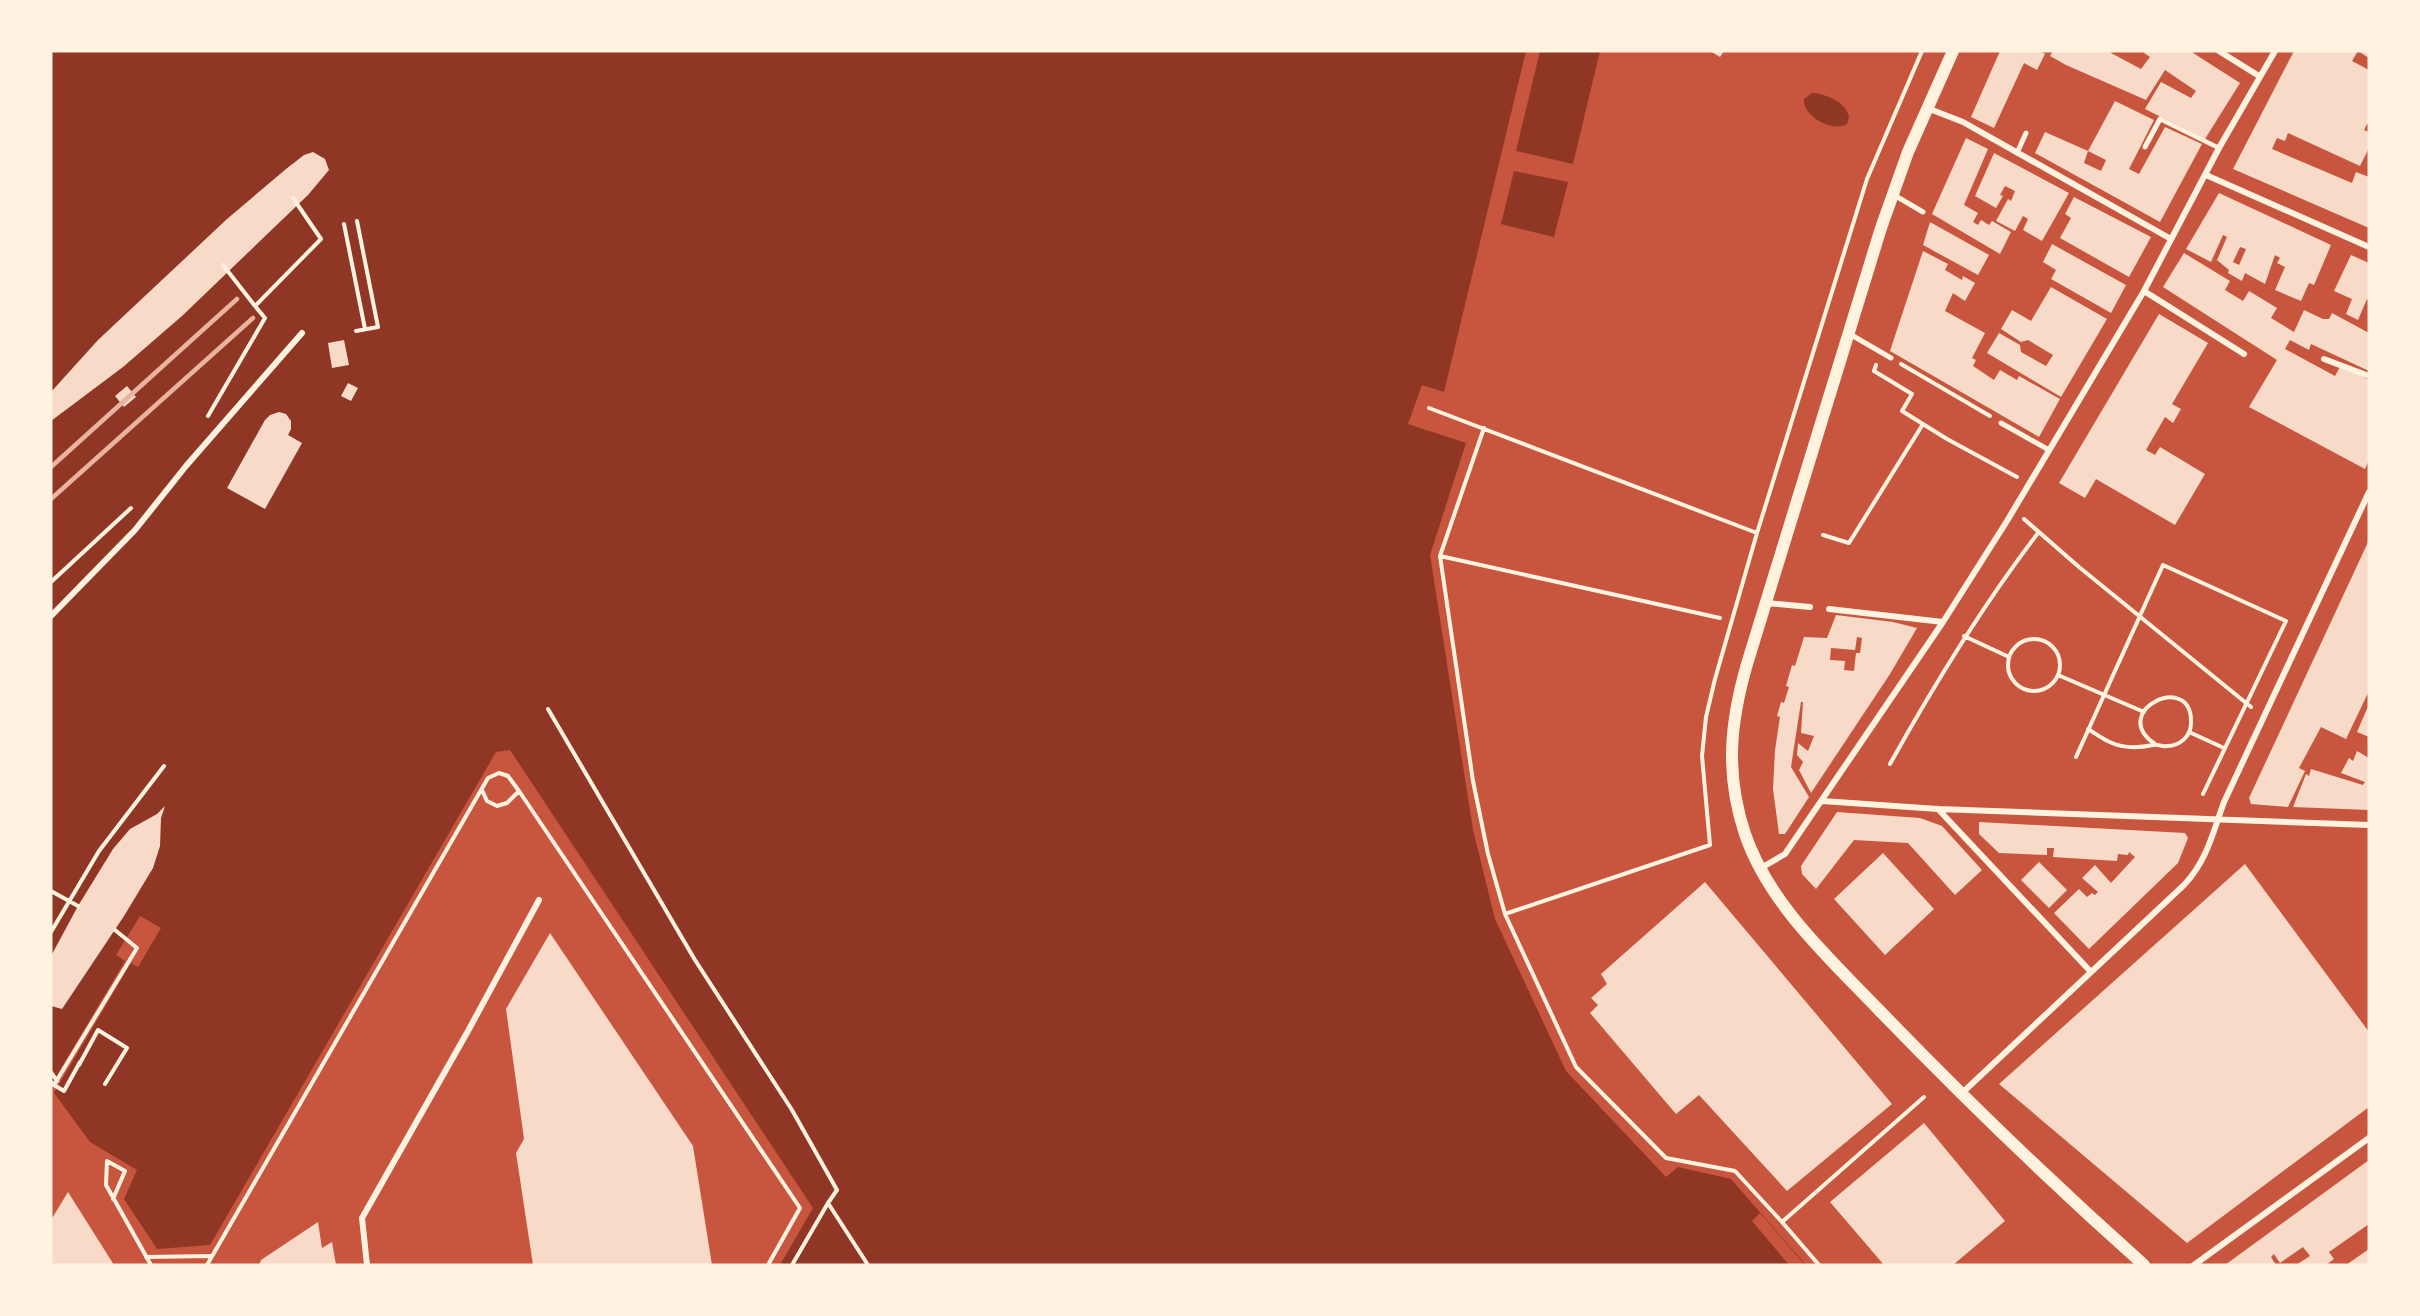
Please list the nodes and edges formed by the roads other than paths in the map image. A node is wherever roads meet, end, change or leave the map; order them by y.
1 (1953, 51) edge
2 (2220, 51) edge
3 (2275, 51) edge
4 (2259, 76) junction
5 (1927, 108) junction
6 (2160, 119) joint
7 (2026, 133) dead end
8 (2145, 147) dead end
9 (2219, 148) junction
10 (2017, 153) junction
11 (2206, 175) junction
12 (1893, 195) junction
13 (1923, 213) dead end
14 (2171, 239) junction
15 (2369, 247) edge
16 (2144, 291) junction
17 (302, 333) dead end
18 (1847, 333) junction
19 (2244, 354) dead end
20 (1891, 358) road end
21 (2324, 359) dead end
22 (2369, 376) edge
23 (2001, 423) road end
24 (2049, 450) junction
25 (2369, 492) edge
26 (1766, 603) junction
27 (1810, 608) dead end
28 (1829, 609) dead end
29 (51, 616) edge
30 (1943, 622) junction
31 (1821, 801) junction
32 (1938, 809) junction
33 (2219, 820) junction
34 (2369, 825) edge
35 (1761, 868) junction
36 (538, 900) dead end
37 (2091, 972) junction
38 (1960, 1094) junction
39 (2369, 1138) edge
40 (368, 1265) edge
41 (2144, 1265) edge
42 (2194, 1265) edge

1 - 5 main road
2 - 4 street
3 - 4 street
4 - 9 street
5 - 10 street
5 - 12 main road
6 - 8 street
6 - 9 lane
7 - 10 street
9 - 11 street
10 - 14 street
11 - 14 street
11 - 15 street
12 - 13 street
12 - 18 main road
14 - 16 street
16 - 19 street
16 - 24 street
17 - 29 street
18 - 20 street
18 - 26 main road
21 - 22 street
23 - 24 street
24 - 30 street
25 - 33 street
26 - 27 street
26 - 35 main road
28 - 30 street
30 - 31 street
31 - 32 street
31 - 35 street
32 - 33 street
32 - 37 street
33 - 34 street
33 - 37 street
35 - 38 main road
36 - 40 street
37 - 38 street
38 - 41 main road
39 - 42 street

